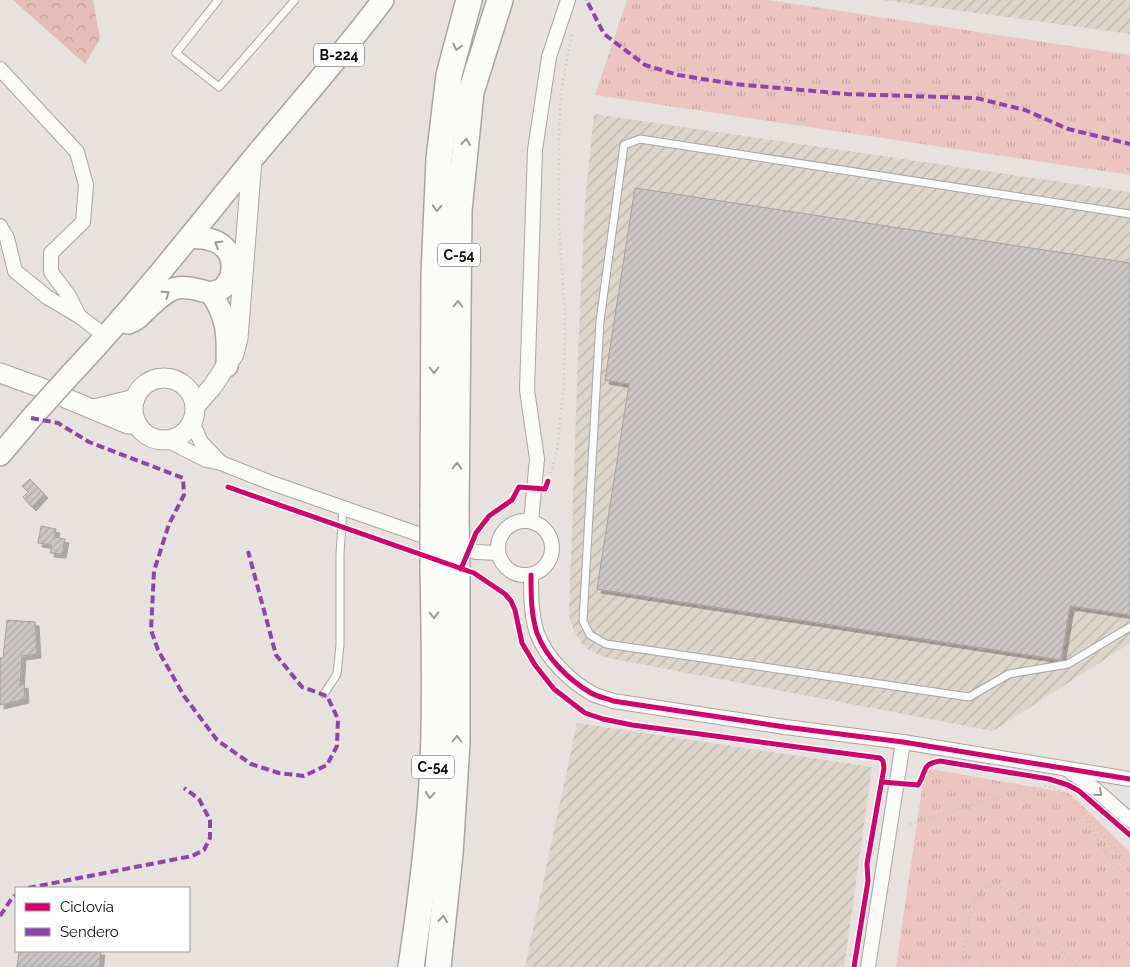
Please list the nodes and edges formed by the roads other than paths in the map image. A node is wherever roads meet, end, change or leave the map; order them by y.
1 (218, 0) edge
2 (295, 0) edge
3 (383, 0) edge
4 (469, 0) edge
5 (500, 0) edge
6 (568, 0) edge
7 (0, 69) edge
8 (252, 160) junction
9 (1130, 214) edge
10 (0, 226) edge
11 (190, 237) junction
12 (211, 293) junction
13 (79, 316) junction
14 (108, 333) junction
15 (222, 372) junction
16 (0, 373) edge
17 (181, 383) junction
18 (135, 400) junction
19 (195, 406) junction
20 (94, 409) junction
21 (137, 424) junction
22 (191, 426) junction
23 (167, 440) junction
24 (0, 454) edge
25 (221, 464) junction
26 (343, 508) junction
27 (444, 514) junction
28 (531, 521) junction
29 (498, 553) junction
30 (445, 568) junction
31 (531, 575) junction
32 (1130, 627) edge
33 (324, 694) dead end
34 (902, 742) junction
35 (1066, 769) junction
36 (1130, 779) edge
37 (1130, 820) edge
38 (411, 967) edge
39 (438, 967) edge
40 (868, 967) edge

1 - 2 lane
3 - 8 main road, B-224
4 -> 27 highway, C-54 / C-54
27 -> 5 highway, C-54 / C-54
6 - 28 street
7 - 13 street
8 - 11 main road, B-224
8 - 15 main road
9 - 32 lane
10 - 13 street
12 -> 11 main road
11 - 14 main road, B-224
14 -> 12 main road
12 - 15 main road
13 - 14 street
14 - 24 main road, B-224, bridge
15 - 17 main road
15 - 19 main road
16 - 20 main road
17 - 18 main road
17 - 19 main road
18 - 20 main road
18 - 21 main road
19 - 22 main road
20 - 21 main road
21 - 23 main road
22 - 23 main road
22 - 25 street
23 - 25 street
25 - 26 street
26 - 29 street
26 - 33 lane
27 - 30 highway, C-54 / C-54, bridge
28 - 29 street
28 - 31 street
29 - 31 street
30 -> 38 highway, C-54
39 -> 30 highway, C-54 / C-54
31 - 34 street
34 - 35 street
34 - 40 street
35 - 36 street
35 -> 37 street

